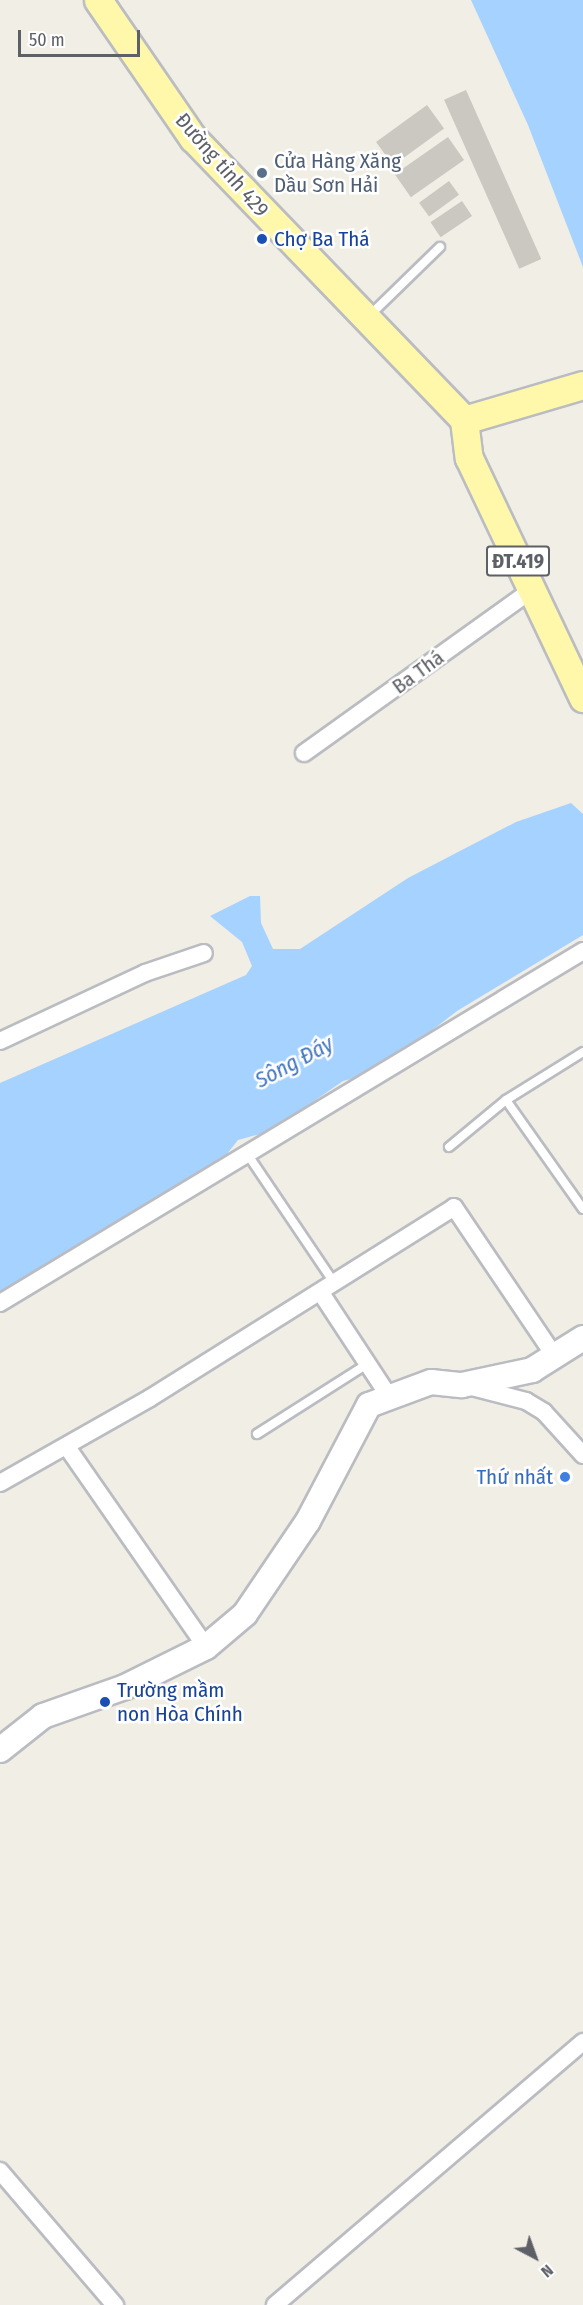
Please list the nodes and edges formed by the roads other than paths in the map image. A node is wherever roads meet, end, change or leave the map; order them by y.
1 (98, 0) edge
2 (440, 247) dead end
3 (365, 320) junction
4 (583, 385) edge
5 (464, 420) junction
6 (532, 590) junction
7 (583, 698) edge
8 (304, 753) dead end
9 (583, 951) edge
10 (204, 953) dead end
11 (0, 1041) edge
12 (583, 1052) edge
13 (506, 1100) junction
14 (449, 1147) dead end
15 (248, 1155) junction
16 (583, 1209) edge
17 (328, 1288) junction
18 (0, 1304) edge
19 (583, 1338) edge
20 (556, 1358) junction
21 (370, 1362) junction
22 (462, 1385) junction
23 (388, 1395) junction
24 (258, 1434) dead end
25 (67, 1447) junction
26 (583, 1455) edge
27 (0, 1483) edge
28 (206, 1647) junction
29 (3, 1741) edge
30 (583, 2042) edge
31 (0, 2171) edge
32 (114, 2305) edge
33 (274, 2305) edge

1 - 3 main road, Đường tỉnh 429
2 - 3 lane
3 - 5 main road, Đường tỉnh 429
4 - 5 main road
5 - 6 main road, ĐT.419
6 - 7 main road, ĐT.419
6 - 8 street, Ba Thá
9 - 15 street
10 - 11 street
12 - 13 lane
13 - 14 lane
13 - 16 lane
15 - 17 lane
15 - 18 street
17 - 20 street
17 - 21 street
17 - 25 street
19 - 20 street
20 - 22 street
21 - 23 street
21 - 24 lane
22 - 23 street
22 - 26 street
23 - 28 street
25 - 27 street
25 - 28 street
28 - 29 street
30 - 33 street
31 - 32 street

